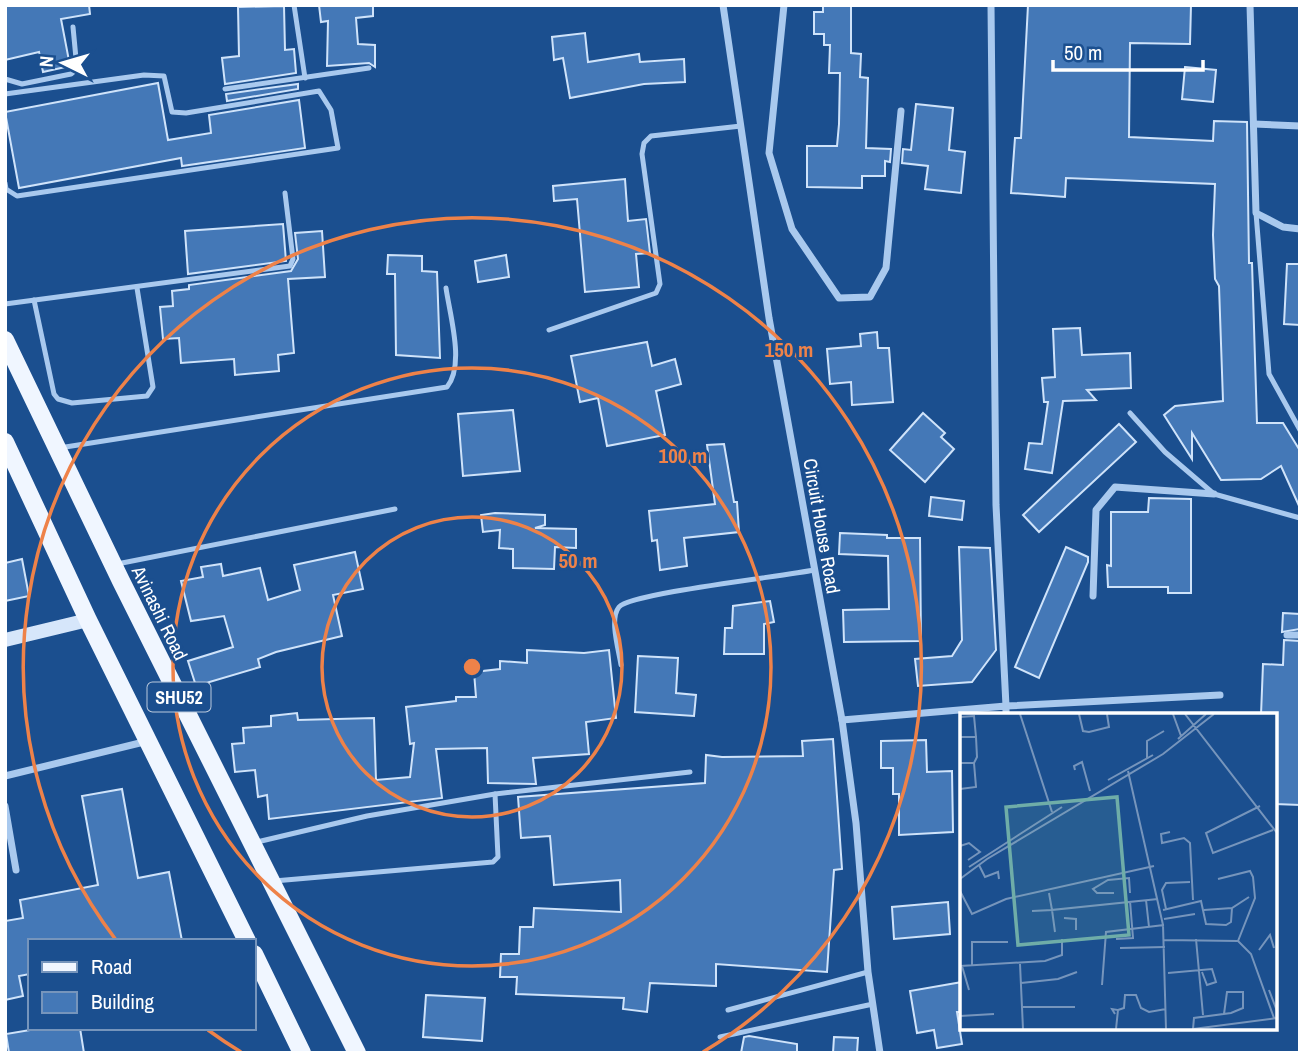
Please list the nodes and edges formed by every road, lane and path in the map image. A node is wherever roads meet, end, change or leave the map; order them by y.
1 (294, 5) edge
2 (723, 5) edge
3 (784, 5) edge
4 (990, 5) edge
5 (1250, 5) edge
6 (73, 27) dead end
7 (369, 68) dead end
8 (305, 78) junction
9 (5, 79) edge
10 (225, 89) dead end
11 (5, 94) edge
12 (901, 111) dead end
13 (1254, 124) junction
14 (741, 126) junction
15 (1300, 126) edge
16 (5, 183) edge
17 (285, 193) dead end
18 (1256, 213) junction
19 (1300, 229) edge
20 (137, 288) junction
21 (446, 288) dead end
22 (34, 300) junction
23 (5, 304) edge
24 (549, 330) dead end
25 (5, 340) edge
26 (1130, 413) dead end
27 (1300, 430) edge
28 (5, 442) edge
29 (56, 448) junction
30 (1214, 494) junction
31 (395, 509) dead end
32 (1300, 518) edge
33 (113, 565) junction
34 (814, 570) junction
35 (1093, 596) dead end
36 (88, 620) junction
37 (1287, 635) dead end
38 (1300, 635) edge
39 (5, 640) edge
40 (621, 665) dead end
41 (1220, 695) dead end
42 (1006, 706) junction
43 (1006, 713) edge
44 (842, 720) junction
45 (148, 741) junction
46 (690, 772) dead end
47 (5, 776) edge
48 (495, 794) junction
49 (5, 806) edge
50 (252, 843) junction
51 (16, 870) dead end
52 (271, 881) junction
53 (246, 939) edge
54 (256, 958) edge
55 (868, 972) junction
56 (873, 1004) junction
57 (729, 1010) dead end
58 (720, 1037) dead end
59 (302, 1053) edge
60 (357, 1053) edge
61 (880, 1053) edge

1 - 8 lane
2 - 14 street, Circuit House Road
3 - 12 street
4 - 42 street
5 - 13 street
6 - 9 lane
7 - 8 lane
8 - 10 lane
11 - 16 lane
13 - 15 street
13 - 18 street
14 - 24 lane
14 - 34 street, Circuit House Road
17 - 20 lane
18 - 19 street
18 - 27 lane
20 - 22 lane
20 - 22 lane
21 - 29 lane
22 - 23 lane
25 - 29 main road, Avinashi Road / SHU52
26 - 30 lane
28 - 36 main road, SHU52
29 - 33 main road, Avinashi Road / SHU52
30 - 32 lane
30 - 35 street
31 - 33 lane
33 - 50 main road, Avinashi Road / SHU52
34 - 40 lane
34 - 44 street, Circuit House Road
36 - 39 main road
36 - 45 main road, SHU52
37 - 38 street
41 - 42 street
42 - 43 street
42 - 44 street
44 - 55 street, Circuit House Road
45 - 47 street
45 - 53 main road, SHU52
46 - 48 lane
48 - 50 lane
48 - 52 lane
49 - 51 street
50 - 52 main road, Avinashi Road / SHU52
52 - 60 main road, Avinashi Road / SHU52
54 - 59 main road
55 - 56 street, Circuit House Road
55 - 57 lane
56 - 58 lane
56 - 61 street, Circuit House Road

